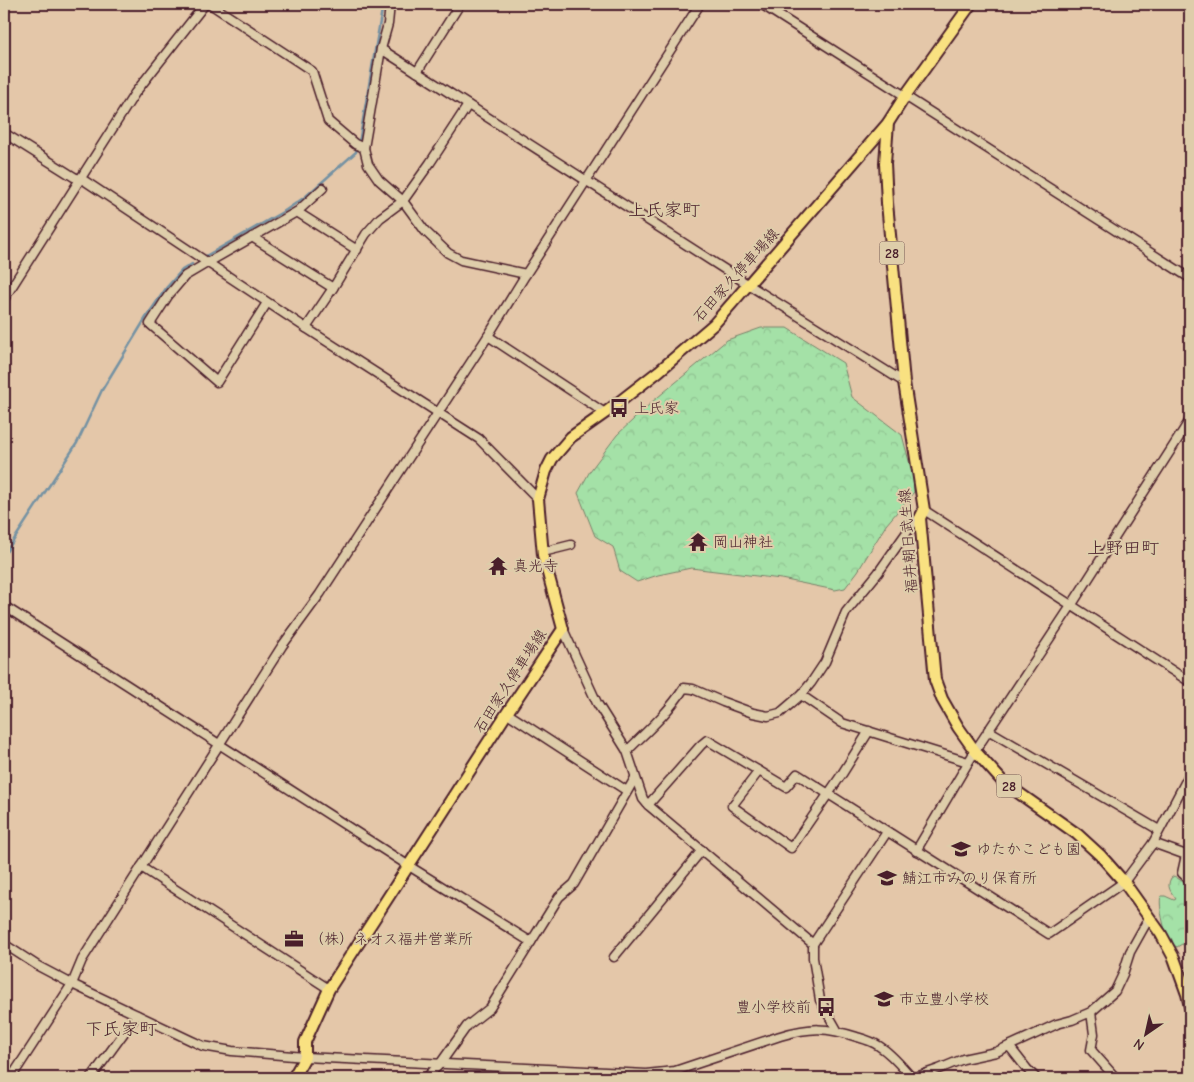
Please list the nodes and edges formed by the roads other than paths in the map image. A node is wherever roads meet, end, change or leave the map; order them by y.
1 (205, 4) edge
2 (210, 4) edge
3 (390, 4) edge
4 (460, 4) edge
5 (700, 4) edge
6 (761, 4) edge
7 (971, 4) edge
8 (381, 48) junction
9 (417, 72) junction
10 (905, 96) junction
11 (468, 105) junction
12 (888, 123) junction
13 (4, 133) edge
14 (360, 146) junction
15 (80, 179) junction
16 (587, 181) junction
17 (322, 188) dead end
18 (403, 201) junction
19 (297, 212) junction
20 (252, 237) junction
21 (357, 250) junction
22 (207, 263) junction
23 (526, 274) junction
24 (1190, 278) edge
25 (749, 285) junction
26 (333, 288) junction
27 (4, 300) edge
28 (265, 306) dead end
29 (306, 328) junction
30 (488, 336) junction
31 (904, 382) junction
32 (438, 413) junction
33 (605, 414) junction
34 (1190, 420) edge
35 (538, 499) junction
36 (922, 514) junction
37 (571, 545) dead end
38 (542, 552) junction
39 (4, 606) edge
40 (1071, 606) junction
41 (563, 629) junction
42 (1190, 682) edge
43 (802, 695) junction
44 (507, 713) junction
45 (988, 730) junction
46 (869, 731) junction
47 (220, 745) junction
48 (627, 751) junction
49 (975, 751) junction
50 (968, 762) junction
51 (759, 771) junction
52 (1190, 773) edge
53 (635, 778) junction
54 (627, 791) junction
55 (828, 794) junction
56 (648, 805) junction
57 (1159, 830) junction
58 (887, 832) junction
59 (1153, 843) junction
60 (702, 850) junction
61 (916, 851) junction
62 (409, 866) junction
63 (141, 867) junction
64 (1190, 880) edge
65 (1124, 882) junction
66 (1149, 918) junction
67 (531, 942) junction
68 (4, 944) edge
69 (813, 944) junction
70 (614, 956) dead end
71 (72, 984) junction
72 (329, 989) junction
73 (1188, 995) edge
74 (1190, 1007) edge
75 (1091, 1012) junction
76 (137, 1015) junction
77 (837, 1030) junction
78 (1008, 1046) junction
79 (305, 1057) junction
80 (440, 1064) junction
81 (574, 1070) junction
82 (675, 1071) junction
83 (11, 1078) edge
84 (91, 1078) edge
85 (293, 1078) edge
86 (426, 1078) edge
87 (582, 1078) edge
88 (682, 1078) edge
89 (913, 1078) edge
90 (1036, 1078) edge
91 (1112, 1078) edge

1 - 15 street
2 - 14 street
3 - 8 street
4 - 9 street
5 - 16 street
6 - 10 street
7 - 10 main road, 福井朝日武生線 / 28
8 - 9 street
8 - 14 street
9 - 11 street
10 - 12 main road, 福井朝日武生線 / 28
10 - 24 street
11 - 16 street
11 - 18 street
12 - 25 main road, 石田家久停車場線
12 - 31 main road, 福井朝日武生線 / 28
13 - 15 street
14 - 18 street
15 - 22 street
15 - 27 street
16 - 23 street
16 - 25 street
17 - 19 street
18 - 21 street
18 - 23 street
19 - 20 street
19 - 21 street
20 - 22 street
20 - 26 street
21 - 26 street
22 - 28 street
22 - 29 street
23 - 30 street
25 - 31 street
25 - 33 main road, 石田家久停車場線
26 - 29 street
29 - 32 street
30 - 32 street
30 - 33 street
31 - 36 main road, 福井朝日武生線 / 28
32 - 35 street
32 - 47 street
33 - 35 main road, 石田家久停車場線
34 - 40 street
35 - 38 main road, 石田家久停車場線
36 - 40 street
36 - 43 street
36 - 49 main road, 福井朝日武生線 / 28
37 - 38 street
38 - 41 main road, 石田家久停車場線
39 - 47 street
40 - 42 street
40 - 45 street
41 - 44 main road, 石田家久停車場線
41 - 48 street
43 - 46 street
43 - 48 street
44 - 54 street
44 - 62 main road, 石田家久停車場線
45 - 49 street
45 - 57 street
46 - 50 street
46 - 55 street
47 - 62 street
47 - 63 street
48 - 53 street
49 - 50 street
49 - 65 main road, 福井朝日武生線 / 28
50 - 61 street
51 - 55 street
51 - 55 street
51 - 56 street
52 - 57 street
53 - 54 street
53 - 56 street
54 - 67 street
55 - 58 street
56 - 60 street
57 - 59 street
58 - 61 street
58 - 69 street
59 - 64 street
59 - 65 street
60 - 69 street
60 - 70 street
61 - 65 street
62 - 67 street
62 - 72 main road, 石田家久停車場線
63 - 71 street
63 - 72 street
65 - 66 main road, 福井朝日武生線 / 28
66 - 73 main road, 福井朝日武生線 / 28
66 - 75 street
67 - 80 street
68 - 71 street
69 - 77 street
71 - 76 street
71 - 83 street
72 - 79 main road, 石田家久停車場線
73 - 74 main road, 福井朝日武生線 / 28
75 - 78 street
75 - 91 street
76 - 79 street
76 - 84 street
77 - 82 street
77 - 89 street
78 - 89 street
78 - 90 street
79 - 80 street
79 - 85 main road, 石田家久停車場線
80 - 81 street
80 - 86 street
81 - 82 street
81 - 87 street
82 - 88 street

